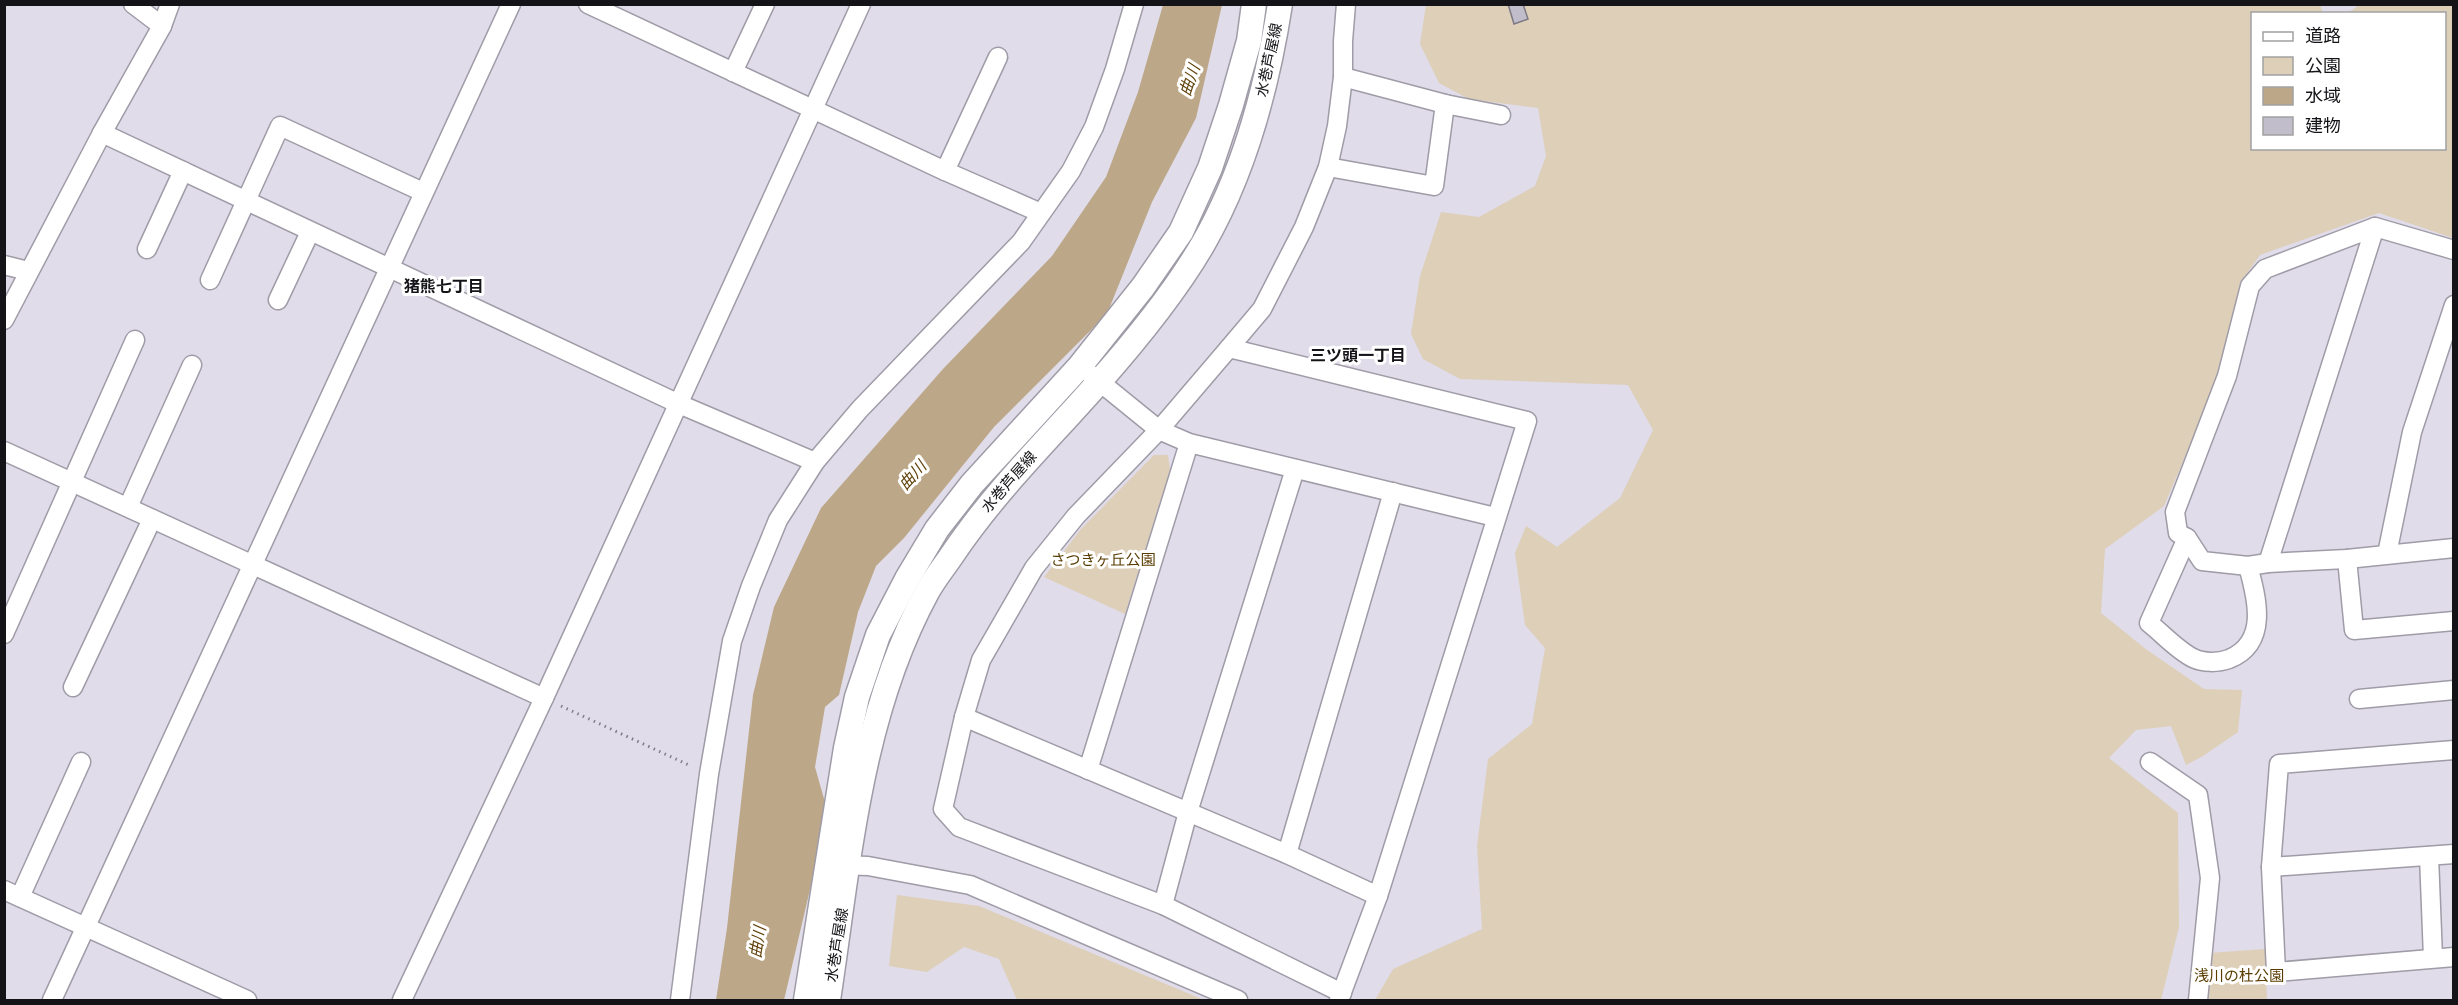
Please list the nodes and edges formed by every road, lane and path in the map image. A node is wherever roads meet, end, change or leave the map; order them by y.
1 (133, 4) edge
2 (170, 4) edge
3 (511, 4) edge
4 (588, 4) edge
5 (765, 4) edge
6 (861, 4) edge
7 (1134, 4) edge
8 (1254, 4) edge
9 (1280, 4) edge
10 (1346, 4) edge
11 (609, 9) edge
12 (162, 26) junction
13 (998, 57) dead end
14 (733, 72) junction
15 (1343, 77) junction
16 (1445, 104) junction
17 (814, 109) junction
18 (1501, 114) dead end
19 (102, 133) junction
20 (1328, 167) junction
21 (183, 171) junction
22 (945, 171) junction
23 (423, 192) junction
24 (246, 201) junction
25 (1041, 213) junction
26 (2375, 227) junction
27 (310, 232) junction
28 (147, 249) dead end
29 (2454, 250) edge
30 (4, 266) edge
31 (390, 267) junction
32 (28, 271) junction
33 (210, 280) dead end
34 (278, 300) dead end
35 (2454, 305) edge
36 (4, 320) edge
37 (135, 340) dead end
38 (1229, 348) junction
39 (192, 365) dead end
40 (1080, 366) junction
41 (1099, 382) junction
42 (679, 404) junction
43 (1159, 430) junction
44 (1189, 443) junction
45 (4, 451) edge
46 (815, 462) junction
47 (1295, 469) junction
48 (72, 482) junction
49 (1393, 492) junction
50 (128, 507) junction
51 (1495, 518) junction
52 (152, 519) junction
53 (2187, 538) junction
54 (2454, 548) edge
55 (2387, 554) junction
56 (2347, 559) junction
57 (2268, 563) junction
58 (252, 565) junction
59 (2248, 566) junction
60 (2454, 621) edge
61 (4, 634) edge
62 (73, 687) dead end
63 (2454, 690) edge
64 (544, 698) junction
65 (2359, 699) dead end
66 (964, 717) junction
67 (2454, 750) edge
68 (81, 762) dead end
69 (2150, 762) dead end
70 (1088, 770) junction
71 (709, 774) junction
72 (1188, 812) junction
73 (1287, 854) junction
74 (2454, 854) edge
75 (2428, 856) junction
76 (839, 865) junction
77 (2271, 867) junction
78 (12, 894) edge
79 (1378, 896) junction
80 (1163, 905) junction
81 (86, 926) junction
82 (2454, 957) edge
83 (2433, 958) junction
84 (1341, 997) edge
85 (52, 1000) edge
86 (247, 1000) edge
87 (402, 1000) edge
88 (680, 1000) edge
89 (806, 1000) edge
90 (828, 1000) edge
91 (1238, 1000) edge
92 (2198, 1000) edge

1 - 12 street
2 - 12 street
3 - 23 street
4 - 11 street
5 - 14 street
6 - 17 street
7 - 25 street
8 - 40 main road, 水巻芦屋線
9 - 41 main road, 水巻芦屋線
10 - 15 street
11 - 14 street
12 - 19 street
13 - 22 street
14 - 17 street
15 - 16 street
15 - 20 street
16 - 18 street
16 - 20 street
17 - 22 street
17 - 42 street
19 - 21 street
19 - 32 street
20 - 38 street
21 - 24 street
21 - 28 street
22 - 25 street
23 - 24 street
23 - 31 street
24 - 27 street
24 - 33 street
25 - 46 street
26 - 29 street
26 - 53 street
26 - 57 street
27 - 31 street
27 - 34 street
30 - 32 street
31 - 42 street
31 - 58 street
32 - 36 street
35 - 55 street
37 - 48 street
38 - 43 street
38 - 51 street
39 - 50 street
40 - 41 street
40 - 76 main road, 水巻芦屋線
41 - 43 street
41 - 76 main road, 水巻芦屋線
42 - 46 street
42 - 64 street
43 - 44 street
43 - 66 street
44 - 47 street
44 - 70 street
45 - 48 street
46 - 71 street
47 - 49 street
47 - 72 street
48 - 50 street
48 - 61 street
49 - 51 street
49 - 73 street
50 - 52 street
51 - 79 street
52 - 58 street
52 - 62 street
53 - 59 street
53 - 59 street
54 - 55 street
55 - 56 street
56 - 57 street
56 - 60 street
57 - 59 street
58 - 64 street
58 - 81 street
63 - 65 street
64 - 71 path
64 - 87 street
66 - 70 street
66 - 80 street
67 - 77 street
68 - 78 street
69 - 92 street
70 - 72 street
71 - 88 street
72 - 73 street
72 - 80 street
73 - 79 street
74 - 75 street
75 - 77 street
75 - 83 street
76 - 89 main road, 水巻芦屋線
76 - 90 main road, 水巻芦屋線
76 - 91 street
77 - 83 street
78 - 81 street
79 - 84 street
80 - 84 street
81 - 85 street
81 - 86 street
82 - 83 street

